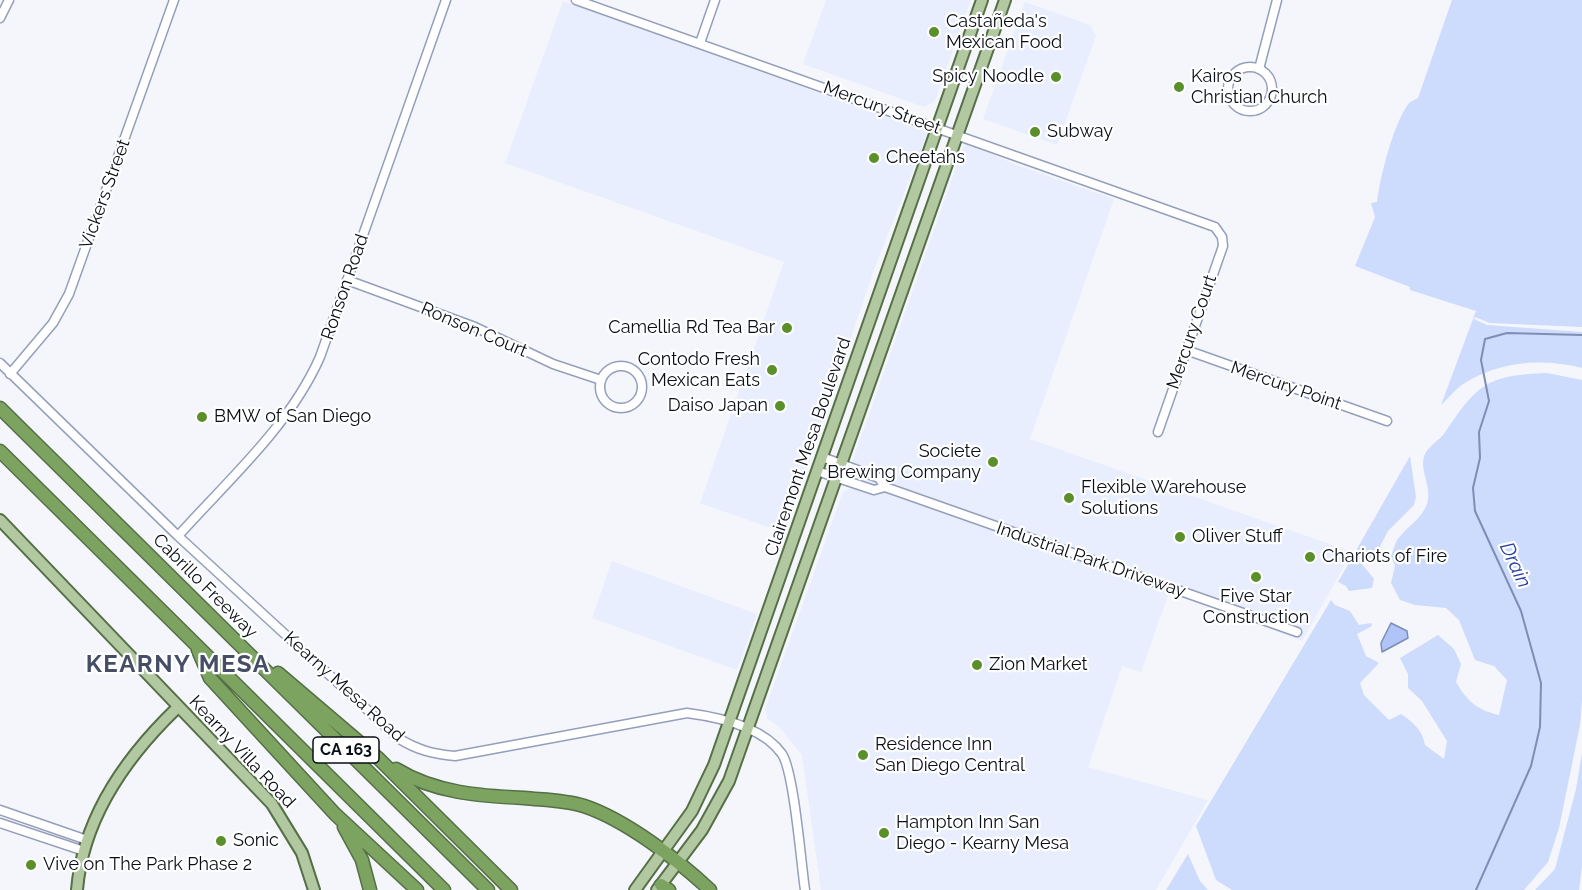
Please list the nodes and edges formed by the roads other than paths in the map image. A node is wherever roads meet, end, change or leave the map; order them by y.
1 (9, 0) edge
2 (174, 0) edge
3 (446, 0) edge
4 (576, 0) edge
5 (715, 0) edge
6 (982, 0) edge
7 (1005, 0) edge
8 (1277, 0) edge
9 (0, 18) edge
10 (700, 43) junction
11 (1259, 69) junction
12 (937, 128) junction
13 (957, 135) junction
14 (1220, 232) joint
15 (347, 280) junction
16 (1186, 350) junction
17 (0, 363) edge
18 (10, 374) junction
19 (601, 380) junction
20 (0, 408) edge
21 (1387, 421) dead end
22 (1158, 432) dead end
23 (0, 451) edge
24 (822, 457) junction
25 (839, 463) junction
26 (817, 471) junction
27 (834, 477) junction
28 (885, 487) junction
29 (0, 521) edge
30 (178, 536) junction
31 (203, 610) junction
32 (1297, 632) dead end
33 (195, 644) junction
34 (177, 708) junction
35 (729, 723) junction
36 (748, 729) junction
37 (379, 759) junction
38 (0, 810) edge
39 (336, 813) junction
40 (0, 823) edge
41 (85, 846) junction
42 (663, 853) junction
43 (677, 864) junction
44 (663, 888) edge
45 (77, 890) edge
46 (314, 890) edge
47 (370, 890) edge
48 (417, 890) edge
49 (444, 890) edge
50 (488, 890) edge
51 (511, 890) edge
52 (635, 890) edge
53 (710, 890) edge
54 (805, 890) edge

1 - 9 street
2 - 18 street, Vickers Street
3 - 15 street, Ronson Road
4 - 10 street, Mercury Street
5 - 10 street
6 - 12 main road, Clairemont Mesa Boulevard
7 - 13 main road, Clairemont Mesa Boulevard
8 - 11 street
10 - 12 street, Mercury Street
11 - 11 street
12 - 13 street, Mercury Street
12 - 24 main road, Clairemont Mesa Boulevard
13 - 14 street, Mercury Street
13 - 25 main road, Clairemont Mesa Boulevard
14 - 16 street, Mercury Court
15 - 19 street, Ronson Court
15 - 30 street, Ronson Road
16 - 21 street, Mercury Point
16 - 22 street, Mercury Court
17 - 18 street, Kearny Mesa Road
18 - 30 street, Kearny Mesa Road
19 - 19 street
20 - 31 highway, Cabrillo Freeway / CA 163
23 - 33 highway, CA 163
24 - 25 street, Industrial Park Driveway
24 - 26 main road, Clairemont Mesa Boulevard
25 - 27 main road, Clairemont Mesa Boulevard
25 - 28 street, Industrial Park Driveway
26 - 27 street, Industrial Park Driveway
26 - 35 main road, Clairemont Mesa Boulevard
27 - 28 street, Industrial Park Driveway
27 - 36 main road, Clairemont Mesa Boulevard
28 - 32 street, Industrial Park Driveway
29 - 34 main road, Kearny Villa Road
30 - 35 street, Kearny Mesa Road
31 - 37 highway
31 - 50 highway, Cabrillo Freeway / CA 163
33 - 39 highway
33 - 49 highway, CA 163
34 - 41 main road
34 - 46 main road, Kearny Villa Road
35 - 36 street, Kearny Mesa Road
35 - 42 main road, Clairemont Mesa Boulevard
36 - 43 main road, Clairemont Mesa Boulevard
36 - 54 street, Kearny Mesa Road
37 - 42 highway
37 - 51 highway
38 - 41 street
39 - 47 highway
39 - 48 highway
40 - 41 street
41 - 45 main road
42 - 43 highway
42 - 52 main road, Clairemont Mesa Boulevard
43 - 44 main road, Clairemont Mesa Boulevard
43 - 53 highway

